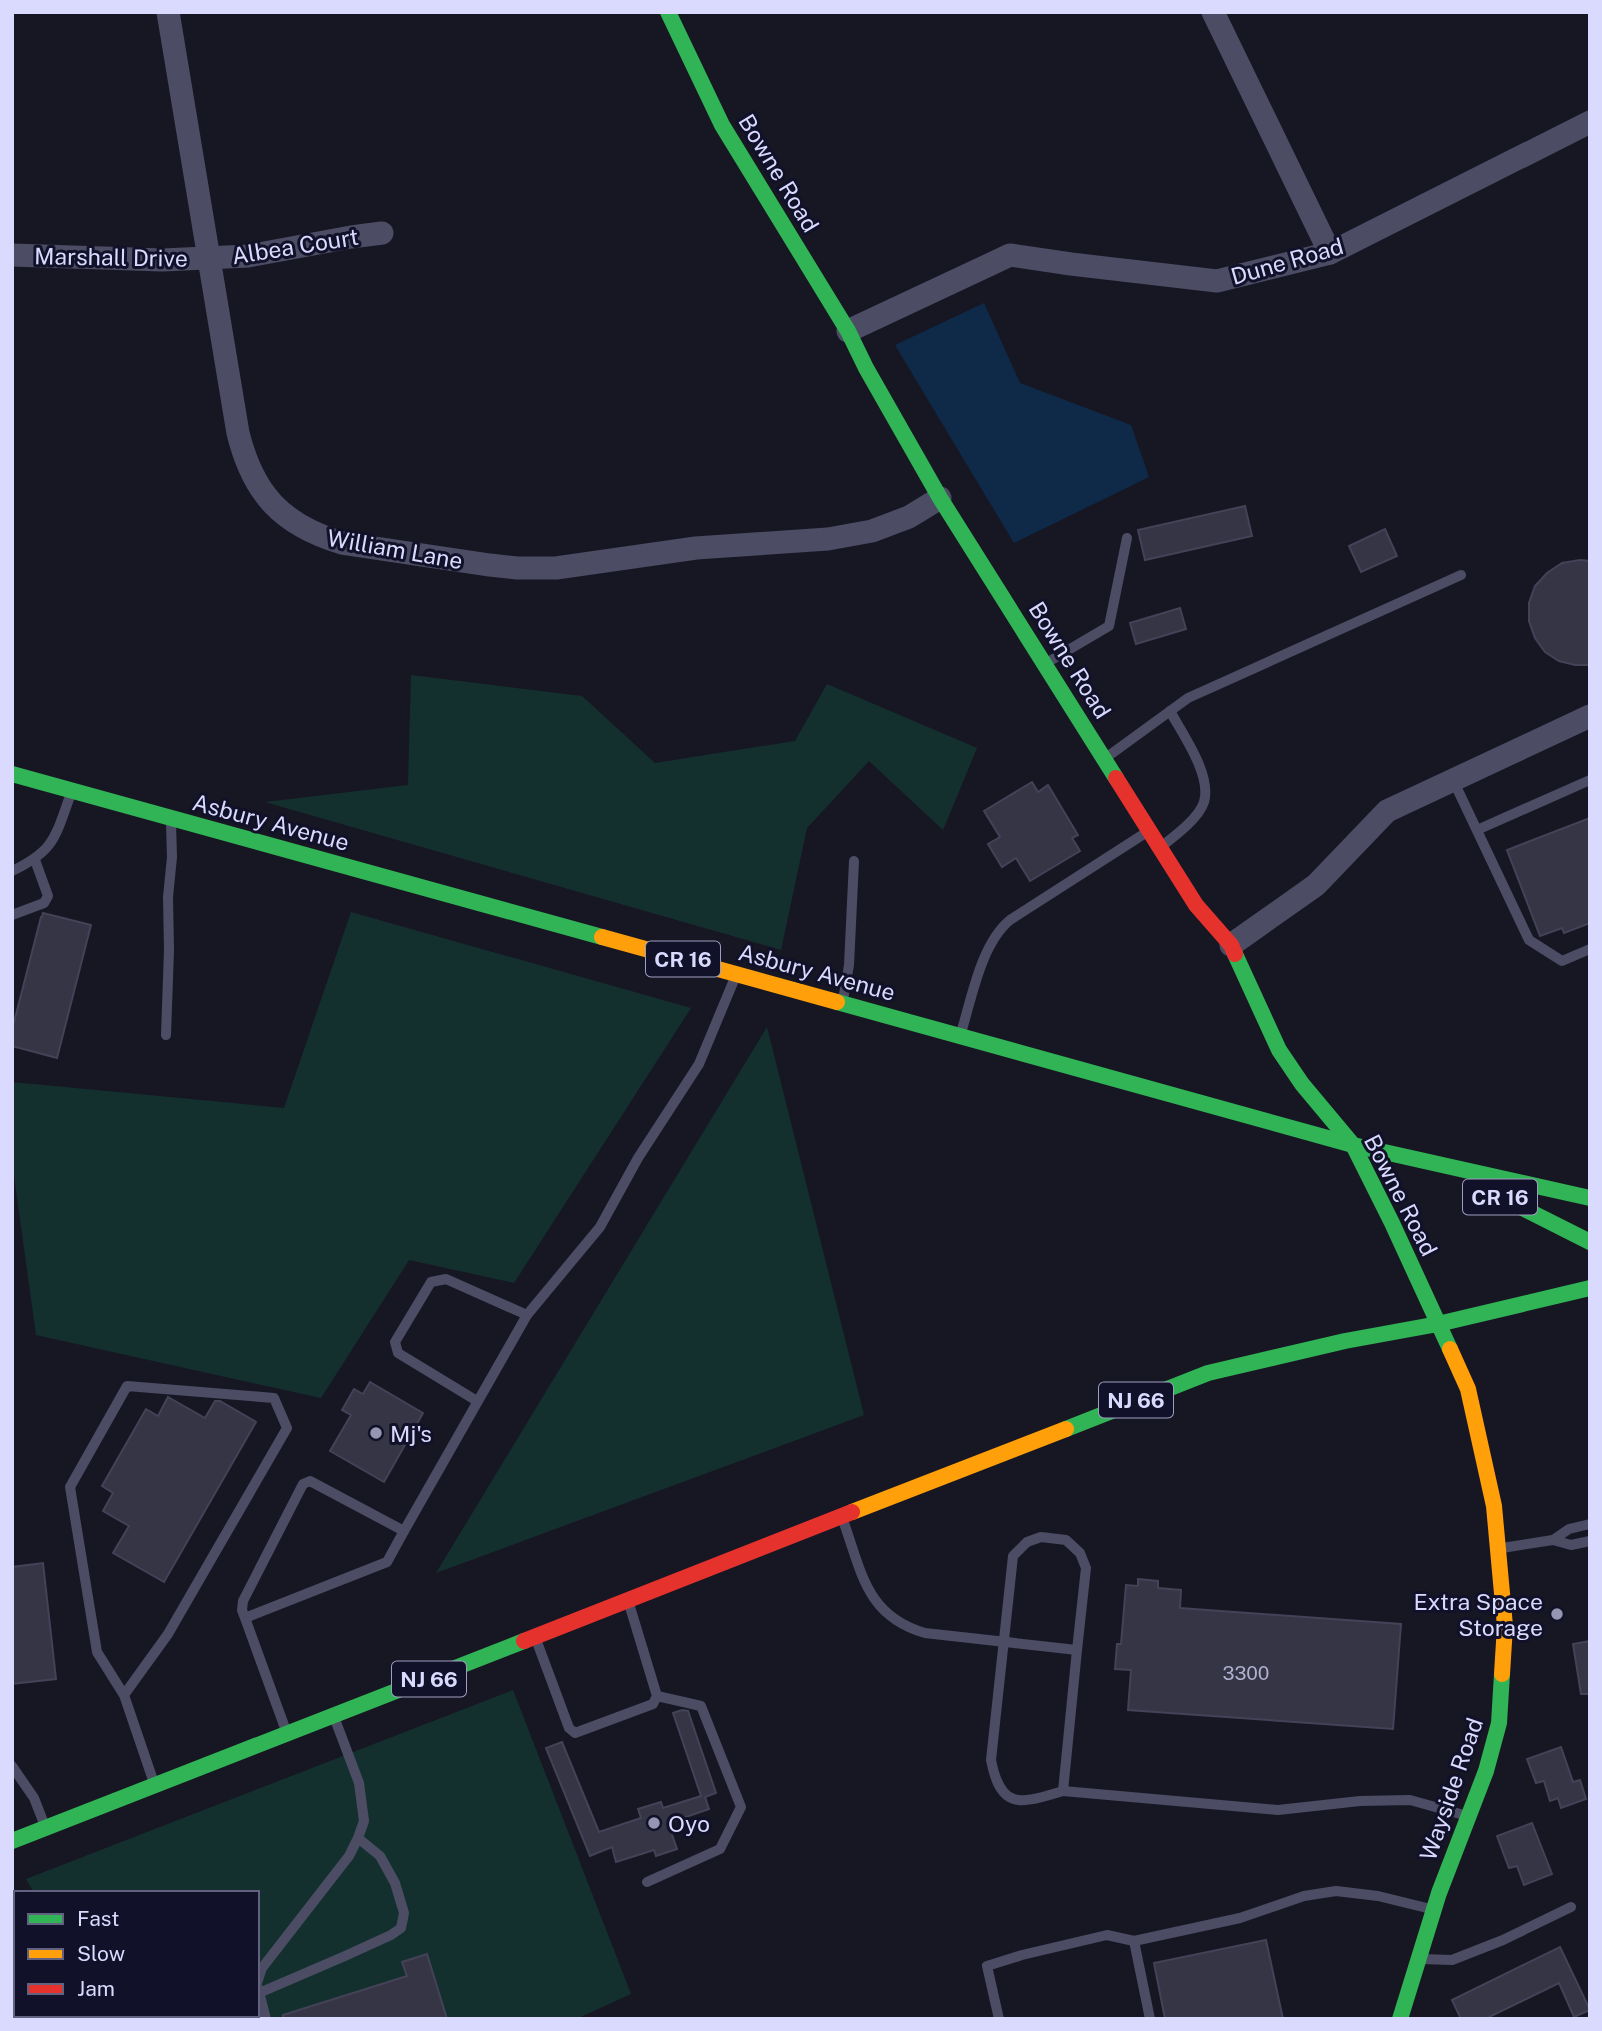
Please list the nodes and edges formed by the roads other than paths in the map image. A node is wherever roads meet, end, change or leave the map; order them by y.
1 (168, 12) edge
2 (668, 12) edge
3 (1213, 12) edge
4 (1590, 122) edge
5 (382, 233) dead end
6 (1330, 253) junction
7 (12, 255) edge
8 (209, 258) junction
9 (848, 331) junction
10 (940, 498) junction
11 (1128, 538) dead end
12 (1461, 575) dead end
13 (1045, 663) junction
14 (1170, 711) junction
15 (1590, 716) edge
16 (1104, 758) junction
17 (12, 774) edge
18 (1453, 780) junction
19 (1590, 780) edge
20 (72, 790) junction
21 (170, 817) junction
22 (1149, 830) junction
23 (1477, 830) junction
24 (1160, 848) junction
25 (35, 860) junction
26 (854, 862) dead end
27 (12, 871) edge
28 (12, 915) edge
29 (1231, 945) junction
30 (1590, 949) edge
31 (737, 974) junction
32 (842, 1003) junction
33 (166, 1035) dead end
34 (960, 1035) junction
35 (1353, 1145) junction
36 (1408, 1158) junction
37 (1590, 1198) edge
38 (1590, 1242) edge
39 (1590, 1288) edge
40 (527, 1315) junction
41 (1540, 1317) dead end
42 (1438, 1324) junction
43 (477, 1401) junction
44 (842, 1517) junction
45 (1590, 1524) edge
46 (404, 1531) junction
47 (1553, 1540) junction
48 (1590, 1541) edge
49 (1499, 1549) junction
50 (628, 1601) junction
51 (244, 1618) junction
52 (535, 1637) junction
53 (1002, 1642) junction
54 (1077, 1650) junction
55 (124, 1695) junction
56 (657, 1696) junction
57 (334, 1716) junction
58 (287, 1734) junction
59 (12, 1766) edge
60 (155, 1786) junction
61 (1063, 1791) junction
62 (1469, 1816) junction
63 (46, 1828) junction
64 (358, 1838) junction
65 (12, 1841) edge
66 (647, 1882) dead end
67 (1571, 1907) dead end
68 (1434, 1909) junction
69 (1134, 1941) junction
70 (1418, 1958) junction
71 (259, 1982) edge
72 (259, 1987) edge
73 (259, 1991) edge
74 (266, 2019) edge
75 (999, 2019) edge
76 (1150, 2019) edge
77 (1400, 2019) edge

1 - 8 street, William Lane
2 - 9 main road, Bowne Road
3 - 6 street
4 - 6 street, Dune Road
5 - 8 street, Albea Court
6 - 9 street, Dune Road
7 - 8 street, Marshall Drive
8 - 10 street, William Lane
9 - 10 main road, Bowne Road
10 - 13 main road, Bowne Road
11 - 13 lane
12 - 14 lane
13 - 16 main road, Bowne Road
14 - 16 lane
14 - 24 lane
15 - 18 street
16 - 22 main road, Bowne Road
17 - 20 main road, Asbury Avenue / CR 16
18 - 23 lane
18 - 29 street
19 - 23 lane
20 - 21 main road, Asbury Avenue / CR 16
20 - 25 lane
21 - 31 main road, Asbury Avenue / CR 16
21 - 33 lane
22 - 24 main road, Bowne Road
22 - 34 lane
23 - 30 lane
24 - 29 main road, Bowne Road
25 - 27 lane
25 - 28 lane
26 - 32 lane
29 - 35 main road, Bowne Road
31 - 32 main road, Asbury Avenue / CR 16
31 - 40 lane
32 - 34 main road, Asbury Avenue / CR 16
34 - 35 main road, Asbury Avenue / CR 16
35 - 36 main road, Asbury Avenue / CR 16
35 - 42 main road, Bowne Road
36 - 37 main road, Asbury Avenue / CR 16
36 - 38 main road, Asbury Avenue / CR 16
39 - 42 main road, NJ 66
40 - 43 lane
40 - 43 lane
41 - 42 main road, NJ 66
42 - 44 main road, NJ 66
42 - 49 main road, Wayside Road
43 - 46 lane
44 - 50 main road, NJ 66
44 - 53 lane
45 - 47 lane
46 - 51 lane
46 - 51 lane
47 - 48 lane
47 - 49 lane
49 - 62 main road, Wayside Road
50 - 52 main road, NJ 66
50 - 56 lane
51 - 58 lane
52 - 56 lane
52 - 57 main road, NJ 66
53 - 54 lane
53 - 54 lane
53 - 61 lane
54 - 61 lane
55 - 55 lane
55 - 60 lane
56 - 66 lane
57 - 58 main road, NJ 66
57 - 64 lane
58 - 60 main road, NJ 66
59 - 63 lane
60 - 63 main road, NJ 66
61 - 62 lane
62 - 68 main road, Wayside Road
63 - 65 main road, NJ 66
64 - 71 lane
64 - 72 lane
67 - 70 lane
68 - 69 lane
68 - 70 main road, Wayside Road
69 - 75 lane
69 - 76 lane
70 - 77 main road, Wayside Road
73 - 74 lane

